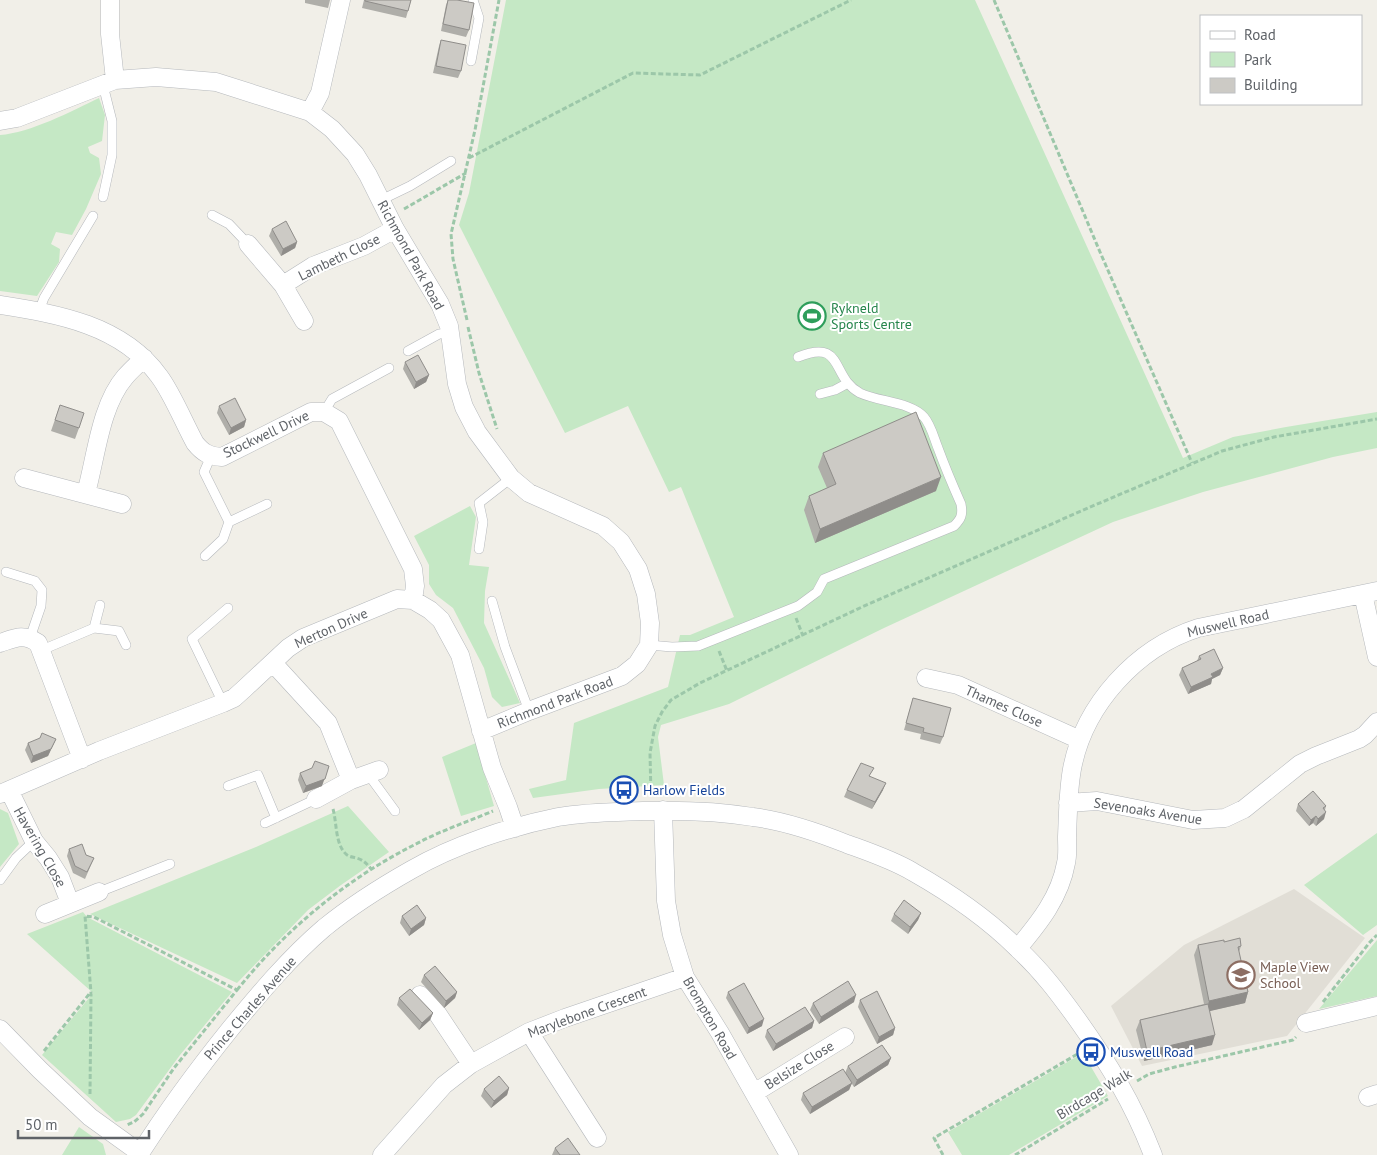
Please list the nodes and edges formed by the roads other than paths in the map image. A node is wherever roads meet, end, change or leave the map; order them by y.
1 (110, 0) edge
2 (341, 0) edge
3 (473, 0) edge
4 (471, 61) dead end
5 (109, 83) junction
6 (310, 112) junction
7 (0, 121) edge
8 (451, 160) dead end
9 (103, 197) dead end
10 (381, 200) junction
11 (212, 215) dead end
12 (93, 216) dead end
13 (392, 223) junction
14 (248, 244) joint
15 (283, 285) junction
16 (0, 305) edge
17 (39, 311) junction
18 (304, 322) dead end
19 (450, 332) junction
20 (408, 351) dead end
21 (798, 357) dead end
22 (144, 358) junction
23 (389, 368) dead end
24 (848, 383) junction
25 (820, 394) dead end
26 (324, 412) junction
27 (211, 456) junction
28 (24, 478) dead end
29 (510, 478) junction
30 (86, 493) junction
31 (122, 504) dead end
32 (267, 504) dead end
33 (230, 522) junction
34 (479, 549) dead end
35 (205, 556) dead end
36 (6, 572) dead end
37 (1370, 593) edge
38 (413, 600) junction
39 (492, 601) dead end
40 (100, 605) dead end
41 (228, 608) dead end
42 (94, 628) junction
43 (0, 643) edge
44 (36, 644) junction
45 (649, 645) junction
46 (126, 646) dead end
47 (1377, 657) edge
48 (273, 663) junction
49 (926, 678) dead end
50 (223, 703) junction
51 (529, 711) junction
52 (1377, 722) edge
53 (481, 731) junction
54 (1080, 740) junction
55 (82, 758) junction
56 (373, 772) joint
57 (351, 780) junction
58 (228, 786) dead end
59 (5, 792) edge
60 (322, 796) joint
61 (1068, 802) junction
62 (657, 810) junction
63 (395, 811) dead end
64 (276, 818) junction
65 (264, 823) dead end
66 (515, 828) junction
67 (34, 842) junction
68 (170, 864) dead end
69 (0, 880) edge
70 (99, 892) joint
71 (70, 903) junction
72 (45, 914) dead end
73 (1018, 948) junction
74 (685, 977) junction
75 (420, 995) dead end
76 (1377, 1006) edge
77 (1306, 1023) road end
78 (0, 1029) edge
79 (529, 1032) junction
80 (845, 1036) dead end
81 (471, 1064) junction
82 (754, 1093) junction
83 (597, 1138) dead end
84 (139, 1154) edge
85 (382, 1155) edge
86 (788, 1155) edge
87 (1153, 1155) edge

1 - 5 street
2 - 6 street
3 - 4 lane
5 - 6 street, Richmond Park Road
5 - 7 street, Richmond Park Road
5 - 9 lane
6 - 10 street, Richmond Park Road
8 - 10 lane
10 - 13 street, Richmond Park Road
11 - 14 lane, Lambeth Close
12 - 17 lane
13 - 15 street, Lambeth Close
13 - 19 street, Richmond Park Road
14 - 15 street, Lambeth Close
15 - 18 street, Lambeth Close
16 - 17 street, Stockwell Drive
17 - 22 street, Stockwell Drive
19 - 20 lane
19 - 29 street, Richmond Park Road
21 - 24 lane
22 - 27 street, Stockwell Drive
22 - 30 street
23 - 26 lane
24 - 25 lane
24 - 45 lane
26 - 27 street, Stockwell Drive
26 - 38 street, Stockwell Drive
27 - 33 lane
28 - 30 street
29 - 34 lane
29 - 45 street, Richmond Park Road
30 - 31 street
32 - 33 lane
33 - 35 lane
36 - 44 lane
37 - 47 street
37 - 54 street, Muswell Road
38 - 48 street, Merton Drive
38 - 53 street
39 - 51 lane
40 - 42 lane
41 - 50 lane
42 - 44 lane
42 - 46 lane
43 - 44 street
44 - 55 street
45 - 51 street, Richmond Park Road
48 - 50 street, Merton Drive
48 - 57 street
49 - 54 street, Thames Close
50 - 55 street, Merton Drive
51 - 53 street, Richmond Park Road
52 - 61 street, Sevenoaks Avenue
53 - 66 street
54 - 61 street, Muswell Road
55 - 59 street, Merton Drive
56 - 57 street
56 - 63 lane
57 - 60 street
58 - 64 lane
59 - 67 street, Havering Close
60 - 64 lane
61 - 73 street, Muswell Road
62 - 66 street, Prince Charles Avenue
62 - 73 street, Prince Charles Avenue
62 - 74 street, Brompton Road
64 - 65 lane
66 - 84 street, Prince Charles Avenue
67 - 69 lane
67 - 71 street, Havering Close
68 - 70 lane, Havering Close
70 - 71 street, Havering Close
71 - 72 street, Havering Close
73 - 87 street, Prince Charles Avenue
74 - 79 street, Marylebone Crescent
74 - 82 street, Brompton Road
75 - 81 street
76 - 77 street
78 - 84 street
79 - 81 street, Marylebone Crescent
79 - 83 street
80 - 82 street, Belsize Close
81 - 85 street, Marylebone Crescent
82 - 86 street, Brompton Road

